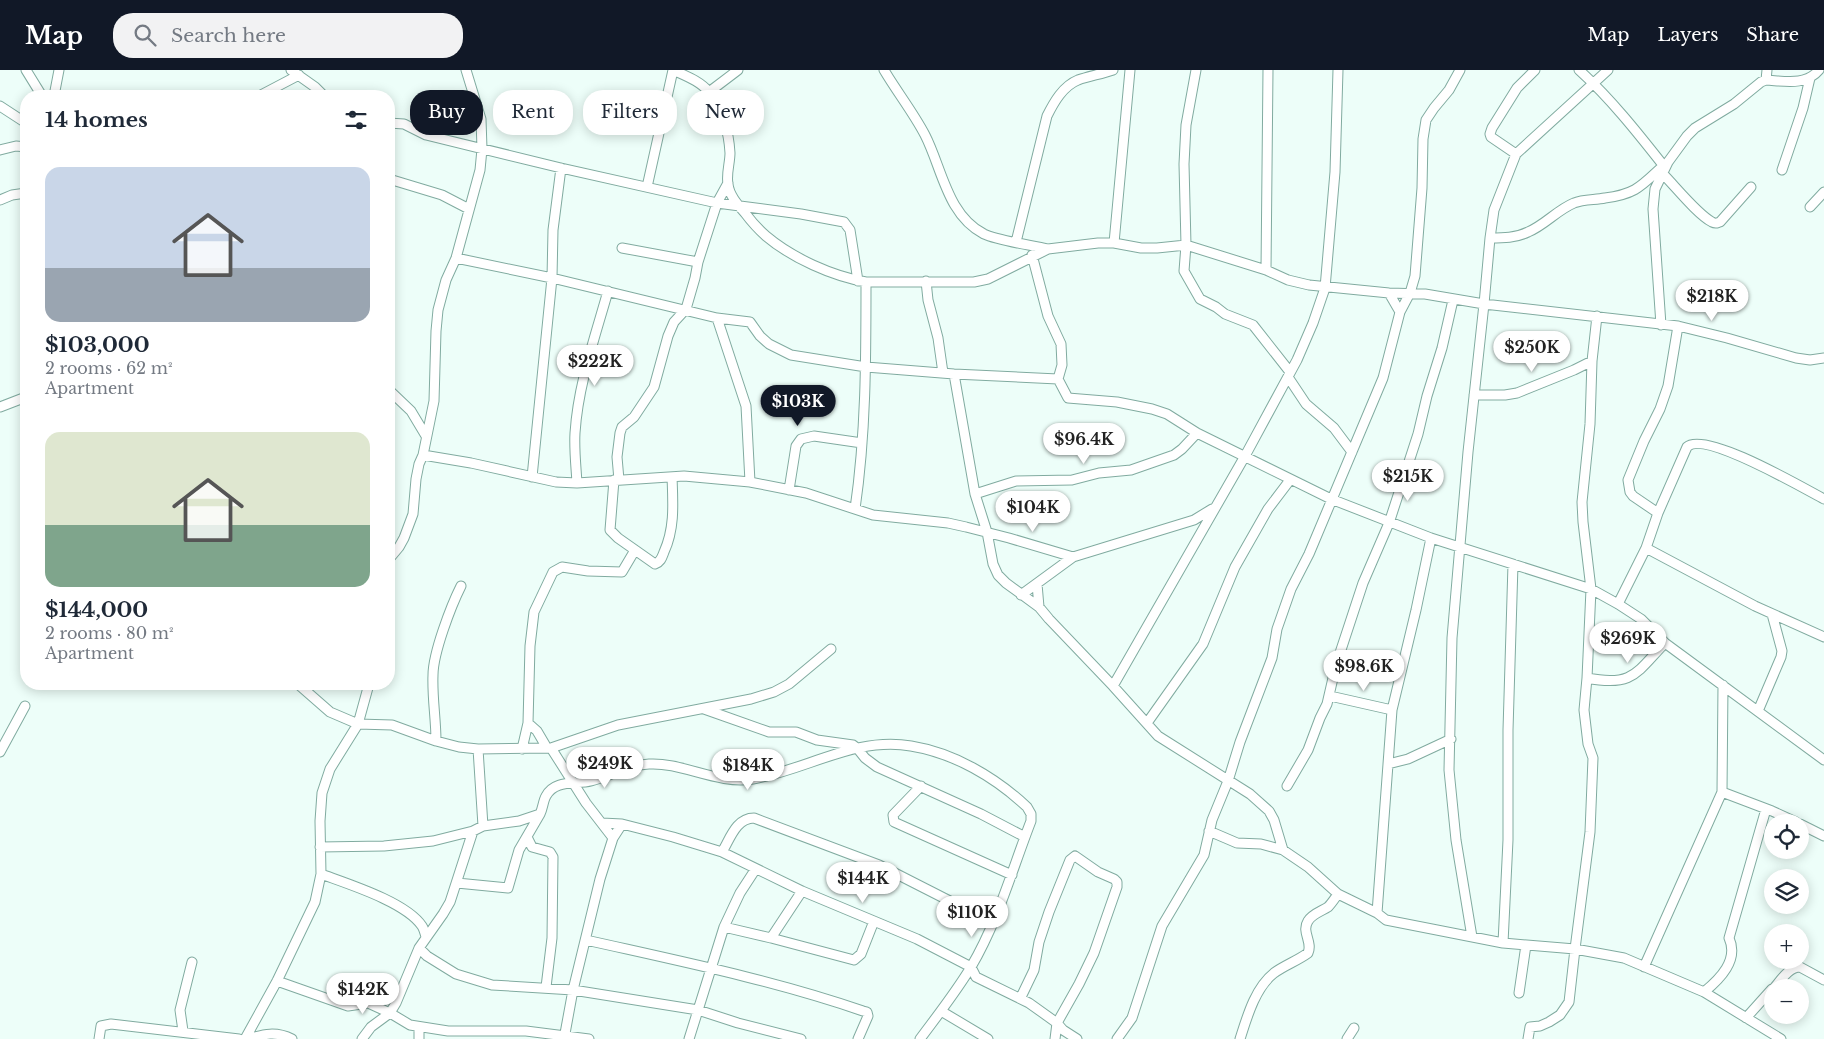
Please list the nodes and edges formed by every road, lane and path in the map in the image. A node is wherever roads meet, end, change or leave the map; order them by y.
1 (26, 70) edge
2 (59, 70) edge
3 (466, 70) edge
4 (673, 70) edge
5 (738, 70) edge
6 (884, 70) edge
7 (1113, 70) edge
8 (1130, 70) edge
9 (1196, 70) edge
10 (1268, 70) edge
11 (1338, 70) edge
12 (1460, 70) edge
13 (1535, 70) edge
14 (1579, 70) edge
15 (1608, 70) edge
16 (1767, 70) edge
17 (1819, 70) edge
18 (295, 72) edge
19 (1810, 78) junction
20 (1766, 80) junction
21 (1594, 84) junction
22 (38, 90) edge
23 (55, 90) edge
24 (267, 90) edge
25 (317, 90) edge
26 (706, 90) edge
27 (712, 90) edge
28 (0, 106) edge
29 (20, 119) edge
30 (395, 123) edge
31 (727, 135) edge
32 (20, 146) edge
33 (482, 149) junction
34 (0, 150) edge
35 (1516, 154) junction
36 (1664, 166) junction
37 (561, 168) junction
38 (1782, 170) dead end
39 (395, 180) edge
40 (728, 183) junction
41 (1751, 186) dead end
42 (647, 187) junction
43 (1824, 192) edge
44 (20, 195) edge
45 (0, 200) edge
46 (717, 204) junction
47 (740, 207) junction
48 (1810, 207) dead end
49 (469, 209) junction
50 (1490, 238) junction
51 (1016, 242) junction
52 (1114, 243) junction
53 (1186, 245) junction
54 (622, 248) dead end
55 (1048, 248) junction
56 (1032, 255) junction
57 (456, 258) junction
58 (698, 262) junction
59 (1266, 270) junction
60 (1415, 276) junction
61 (552, 278) junction
62 (862, 281) junction
63 (926, 281) junction
64 (1325, 288) junction
65 (608, 291) junction
66 (1389, 293) junction
67 (1410, 293) junction
68 (1425, 294) junction
69 (1453, 300) junction
70 (1484, 304) junction
71 (669, 305) junction
72 (686, 309) junction
73 (1400, 312) junction
74 (1597, 316) junction
75 (717, 318) junction
76 (674, 322) junction
77 (1660, 325) junction
78 (1678, 326) junction
79 (1824, 358) edge
80 (1592, 361) junction
81 (866, 367) junction
82 (943, 373) junction
83 (954, 374) junction
84 (1289, 375) junction
85 (1058, 379) junction
86 (1474, 395) junction
87 (395, 396) edge
88 (20, 399) edge
89 (0, 407) edge
90 (1197, 433) junction
91 (426, 436) junction
92 (862, 443) junction
93 (1352, 452) junction
94 (423, 455) junction
95 (1245, 456) junction
96 (532, 477) junction
97 (672, 477) junction
98 (617, 480) junction
99 (1290, 480) junction
100 (750, 482) junction
101 (578, 483) junction
102 (789, 490) junction
103 (975, 494) junction
104 (1331, 499) junction
105 (1824, 499) edge
106 (1216, 506) junction
107 (855, 509) junction
108 (1658, 513) junction
109 (1389, 523) junction
110 (987, 532) junction
111 (1431, 538) junction
112 (1460, 548) junction
113 (1646, 548) junction
114 (635, 550) junction
115 (395, 552) edge
116 (1073, 558) junction
117 (1513, 564) junction
118 (1037, 584) junction
119 (461, 586) dead end
120 (1591, 589) junction
121 (1021, 595) junction
122 (1618, 604) junction
123 (1039, 607) junction
124 (1772, 614) junction
125 (1824, 637) edge
126 (1665, 643) junction
127 (831, 649) dead end
128 (1587, 678) junction
129 (1723, 685) junction
130 (1113, 686) junction
131 (305, 690) edge
132 (367, 690) edge
133 (1330, 696) junction
134 (25, 706) dead end
135 (702, 708) junction
136 (1392, 710) junction
137 (1758, 711) junction
138 (528, 723) junction
139 (1147, 723) junction
140 (358, 724) junction
141 (1451, 740) junction
142 (436, 741) junction
143 (549, 748) junction
144 (857, 748) junction
145 (478, 749) junction
146 (522, 749) junction
147 (0, 752) edge
148 (1824, 760) edge
149 (1388, 764) junction
150 (1228, 781) junction
151 (573, 782) junction
152 (921, 786) junction
153 (1287, 786) dead end
154 (1722, 792) junction
155 (1766, 808) junction
156 (540, 814) junction
157 (1779, 814) edge
158 (602, 823) junction
159 (622, 824) junction
160 (483, 826) junction
161 (1809, 828) edge
162 (473, 831) junction
163 (1209, 831) junction
164 (1824, 836) edge
165 (527, 837) junction
166 (1025, 837) junction
167 (613, 838) junction
168 (320, 847) junction
169 (1284, 850) junction
170 (722, 852) junction
171 (755, 870) junction
172 (321, 874) junction
173 (1012, 875) junction
174 (457, 883) junction
175 (802, 891) junction
176 (1338, 894) junction
177 (1378, 913) junction
178 (874, 921) junction
179 (993, 923) junction
180 (724, 927) junction
181 (426, 936) junction
182 (1472, 937) junction
183 (771, 938) junction
184 (586, 940) junction
185 (1502, 943) junction
186 (1526, 945) junction
187 (419, 948) junction
188 (1575, 949) junction
189 (192, 962) dead end
190 (971, 967) junction
191 (1644, 967) junction
192 (712, 968) junction
193 (1782, 979) edge
194 (1824, 980) edge
195 (277, 981) junction
196 (546, 988) junction
197 (573, 990) junction
198 (1704, 992) junction
199 (1519, 993) dead end
200 (1021, 997) junction
201 (1764, 998) edge
202 (698, 1010) junction
203 (941, 1011) junction
204 (390, 1013) junction
205 (1746, 1018) junction
206 (1057, 1023) junction
207 (419, 1027) junction
208 (1354, 1028) dead end
209 (183, 1032) junction
210 (564, 1038) edge
211 (98, 1039) edge
212 (239, 1039) edge
213 (246, 1039) edge
214 (292, 1039) edge
215 (362, 1039) edge
216 (419, 1039) edge
217 (589, 1039) edge
218 (689, 1039) edge
219 (801, 1039) edge
220 (858, 1039) edge
221 (920, 1039) edge
222 (988, 1039) edge
223 (1055, 1039) edge
224 (1077, 1039) edge
225 (1117, 1039) edge
226 (1240, 1039) edge
227 (1347, 1039) edge
228 (1528, 1039) edge
229 (1781, 1039) edge

1 - 22 street
2 - 23 street
3 - 33 street
4 - 26 street
4 - 42 street
5 - 27 street
6 - 51 street
7 - 51 street
8 - 52 street
9 - 53 street
10 - 59 street
11 - 64 street
12 - 60 street
13 - 35 street
14 - 21 street
15 - 21 street
16 - 20 street
17 - 19 street
18 - 24 street
18 - 25 street
19 - 20 street
19 - 38 street
20 - 36 street
21 - 35 street
21 - 36 street
28 - 29 street
30 - 33 street
31 - 40 street
32 - 34 street
33 - 37 street
33 - 49 street
35 - 50 street
36 - 41 street
36 - 50 street
36 - 77 street
37 - 42 street
37 - 61 street
39 - 49 street
40 - 46 street
40 - 47 street
42 - 46 street
43 - 48 street
44 - 45 street
46 - 47 street
46 - 58 street
47 - 62 street
47 - 62 street
49 - 57 street
50 - 70 street
51 - 55 street
52 - 53 street
52 - 55 street
53 - 59 street
53 - 84 street
54 - 58 street
55 - 56 street
56 - 63 street
56 - 85 street
57 - 61 street
57 - 91 street
58 - 72 street
59 - 64 street
60 - 67 street
60 - 68 street
61 - 65 street
61 - 96 street
62 - 63 street
62 - 81 street
63 - 82 street
64 - 66 street
64 - 84 street
65 - 71 street
65 - 101 street
66 - 67 street
66 - 73 street
67 - 68 street
67 - 73 street
68 - 69 street
69 - 70 street
69 - 109 street
70 - 74 street
70 - 86 street
71 - 72 street
71 - 76 street
72 - 75 street
72 - 76 street
73 - 93 street
74 - 77 street
74 - 80 street
75 - 81 street
75 - 100 street
76 - 98 street
77 - 78 street
78 - 79 street
78 - 108 street
80 - 86 street
80 - 120 street
81 - 82 street
81 - 92 street
82 - 83 street
83 - 85 street
83 - 103 street
84 - 93 street
84 - 95 street
85 - 90 street
86 - 112 street
87 - 91 street
88 - 89 street
90 - 95 street
90 - 103 street
91 - 94 street
92 - 102 street
92 - 107 street
93 - 104 street
94 - 96 street
94 - 115 street
95 - 99 street
95 - 106 street
96 - 101 street
97 - 98 street
97 - 100 street
97 - 114 street
98 - 101 street
98 - 114 street
99 - 104 street
99 - 139 street
100 - 102 street
102 - 107 street
103 - 110 street
104 - 109 street
104 - 150 street
105 - 108 street
106 - 116 street
106 - 130 street
107 - 110 street
108 - 113 street
109 - 111 street
109 - 133 street
110 - 116 street
110 - 121 street
111 - 112 street
111 - 136 street
112 - 117 street
112 - 141 street
113 - 122 street
113 - 124 street
114 - 138 street
116 - 118 street
117 - 120 street
117 - 185 street
118 - 121 street
118 - 123 street
119 - 142 street
120 - 122 street
120 - 128 street
121 - 123 street
122 - 126 street
123 - 130 street
124 - 125 street
124 - 137 street
126 - 128 street
126 - 129 street
127 - 135 street
128 - 188 street
129 - 137 street
129 - 154 street
130 - 139 street
131 - 140 street
132 - 140 street
133 - 136 street
133 - 153 street
134 - 147 street
135 - 143 street
135 - 144 street
136 - 149 street
137 - 148 street
138 - 143 street
138 - 146 street
139 - 150 street
140 - 142 street
140 - 168 street
141 - 149 street
141 - 182 street
142 - 145 street
143 - 146 street
143 - 151 street
144 - 151 street
144 - 152 street
144 - 166 street
145 - 146 street
145 - 160 street
149 - 177 street
150 - 163 street
150 - 169 street
151 - 156 street
151 - 158 street
152 - 166 street
152 - 173 street
154 - 155 street
154 - 191 street
155 - 157 street
155 - 198 street
156 - 160 street
156 - 165 street
158 - 159 street
158 - 167 street
159 - 167 street
159 - 170 street
160 - 162 street
161 - 164 street
162 - 168 street
162 - 174 street
163 - 169 street
163 - 225 street
165 - 174 street
165 - 196 street
166 - 173 street
167 - 184 street
168 - 172 street
169 - 176 street
170 - 171 street
170 - 179 street
171 - 175 street
171 - 180 street
172 - 181 street
172 - 195 street
173 - 179 street
174 - 181 street
175 - 178 street
175 - 183 street
176 - 177 street
176 - 226 street
177 - 182 street
178 - 183 street
178 - 190 street
179 - 190 street
180 - 183 street
180 - 192 street
181 - 187 street
182 - 185 street
184 - 192 street
184 - 197 street
185 - 186 street
186 - 188 street
186 - 199 street
187 - 196 street
187 - 204 street
188 - 191 street
188 - 228 street
189 - 209 street
190 - 200 street
190 - 203 street
191 - 198 street
192 - 202 street
192 - 220 street
193 - 194 street
195 - 204 street
195 - 213 street
196 - 197 street
197 - 202 street
197 - 210 street
198 - 205 street
200 - 206 street
200 - 206 street
201 - 205 street
202 - 218 street
202 - 219 street
203 - 221 street
203 - 222 street
204 - 207 street
204 - 215 street
205 - 229 street
206 - 223 street
206 - 224 street
207 - 210 street
207 - 216 street
208 - 227 street
209 - 211 street
209 - 212 street
210 - 217 street
213 - 214 street

